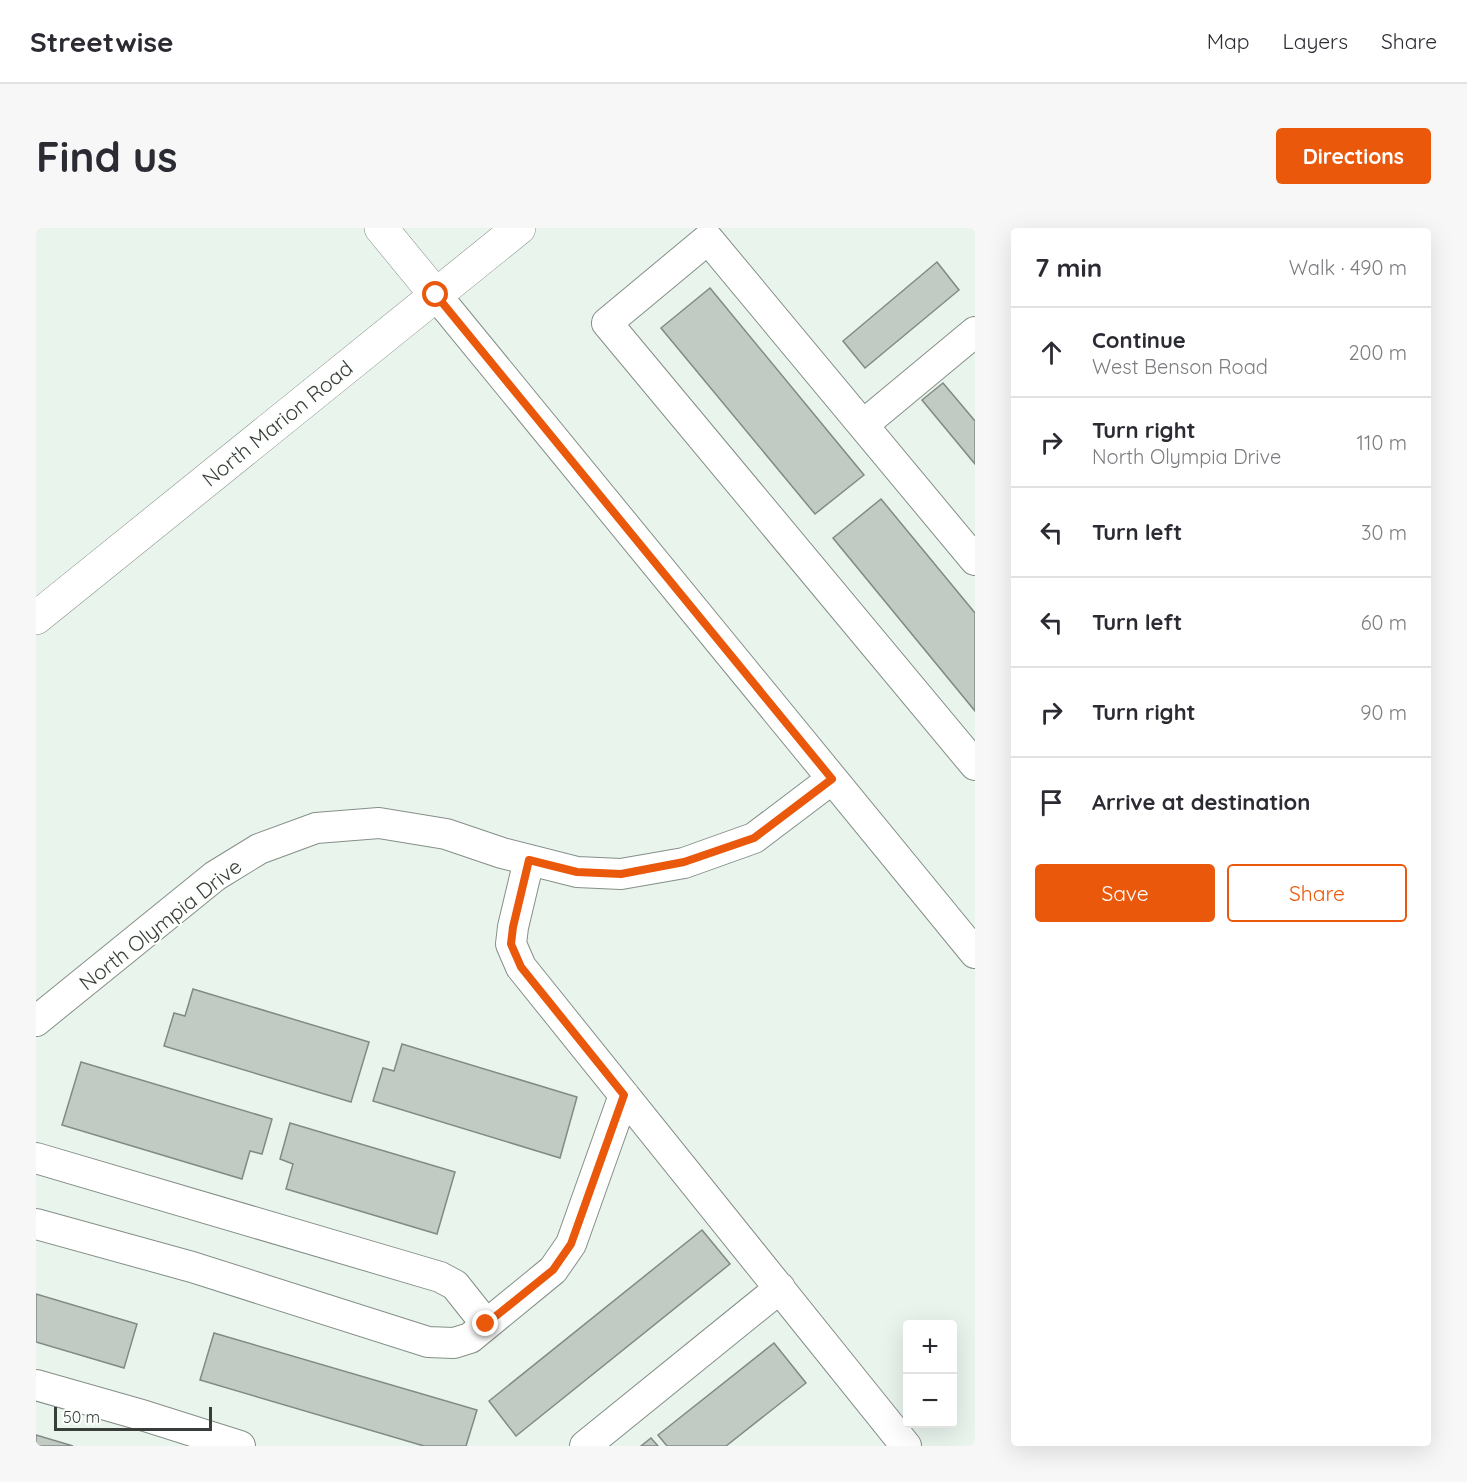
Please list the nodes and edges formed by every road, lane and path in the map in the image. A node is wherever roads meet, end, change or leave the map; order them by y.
1 (381, 228) edge
2 (519, 228) edge
3 (436, 295) junction
4 (975, 332) edge
5 (862, 424) junction
6 (975, 560) edge
7 (36, 618) edge
8 (975, 765) edge
9 (832, 779) junction
10 (529, 860) junction
11 (975, 953) edge
12 (36, 1021) edge
13 (624, 1095) junction
14 (36, 1158) edge
15 (36, 1224) edge
16 (780, 1288) junction
17 (486, 1324) junction
18 (36, 1385) edge
19 (240, 1446) edge
20 (585, 1446) edge
21 (906, 1446) edge

1 - 3 main road
2 - 3 main road, North Marion Road
3 - 7 main road, North Marion Road
3 - 9 street
4 - 5 street
5 - 6 street
5 - 8 street
9 - 10 street, North Olympia Drive
9 - 11 street
10 - 12 street, North Olympia Drive
10 - 13 street
13 - 16 street
13 - 17 street
14 - 17 street
15 - 17 street
16 - 20 street
16 - 21 street
18 - 19 street

